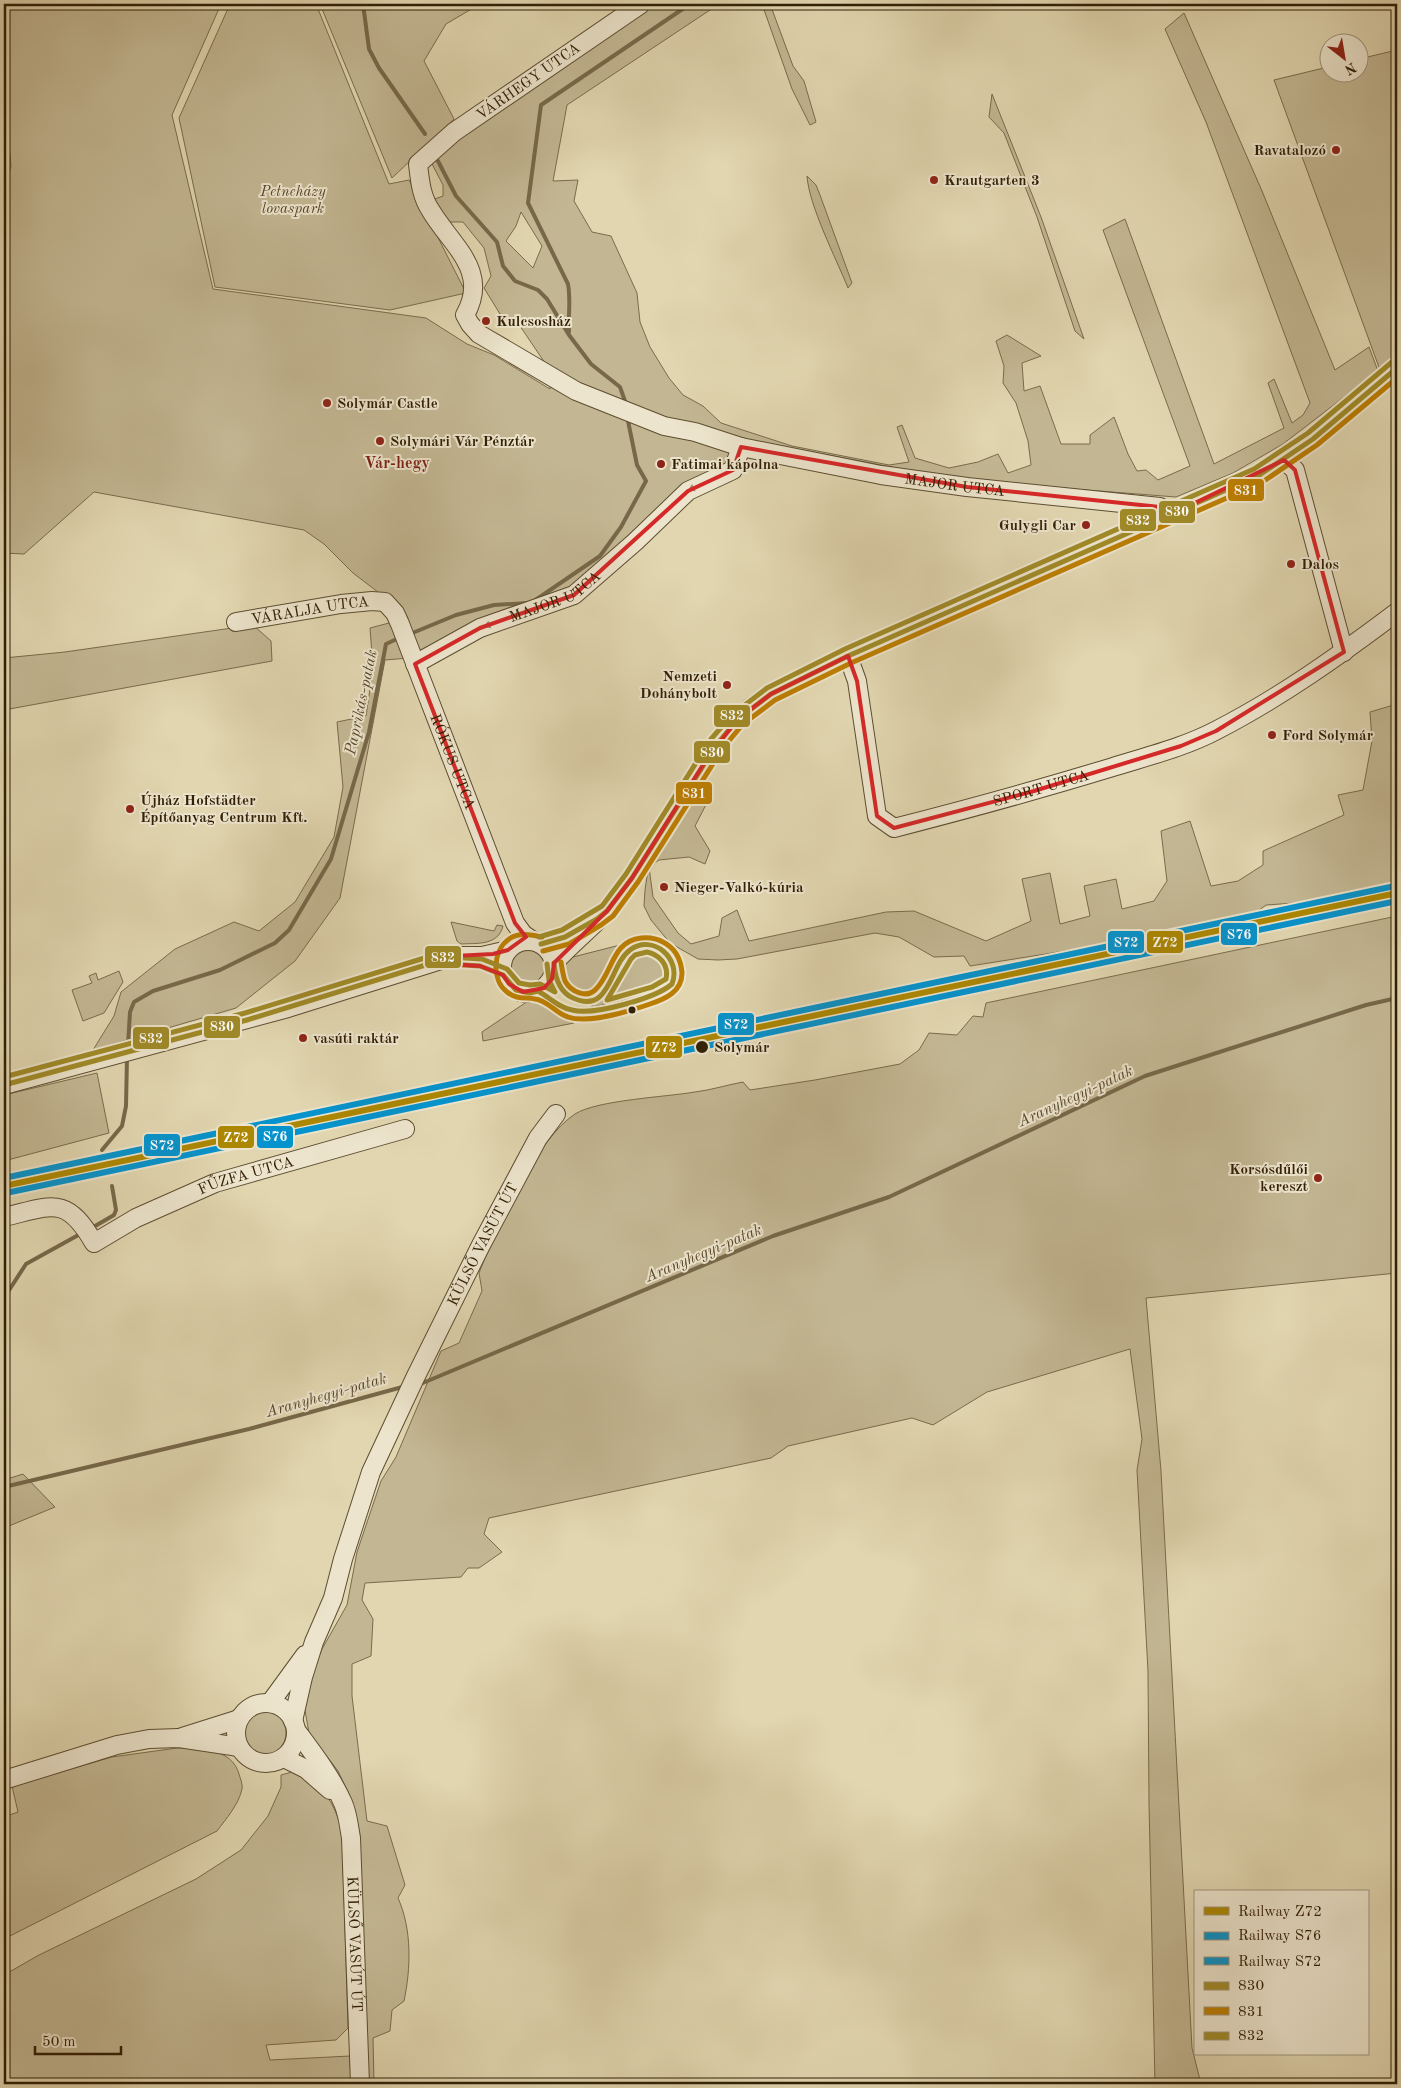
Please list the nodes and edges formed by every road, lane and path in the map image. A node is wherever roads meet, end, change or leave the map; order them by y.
1 (642, 4) edge
2 (465, 315) joint
3 (1397, 368) edge
4 (741, 447) junction
5 (1284, 460) junction
6 (1168, 516) junction
7 (385, 602) joint
8 (1397, 612) edge
9 (236, 622) dead end
10 (1344, 652) junction
11 (848, 656) junction
12 (415, 664) junction
13 (598, 919) junction
14 (515, 923) junction
15 (537, 943) junction
16 (510, 948) junction
17 (432, 962) junction
18 (554, 963) junction
19 (503, 975) junction
20 (4, 1085) edge
21 (556, 1114) dead end
22 (405, 1129) dead end
23 (4, 1217) edge
24 (314, 1642) junction
25 (270, 1704) junction
26 (239, 1719) junction
27 (295, 1725) junction
28 (179, 1738) junction
29 (239, 1747) junction
30 (284, 1758) junction
31 (4, 1780) edge
32 (344, 1804) junction
33 (360, 2084) edge

1 - 2 street, VÁRHEGY UTCA
2 - 4 street, MAJOR UTCA
3 - 5 street
4 - 6 street, MAJOR UTCA
4 -> 12 street, MAJOR UTCA
5 - 6 street
5 - 10 street
6 - 11 street
7 - 9 street, VÁRALJA UTCA
7 - 12 street, RÓKUS UTCA
8 - 10 street, SPORT UTCA
10 - 11 street, SPORT UTCA
11 - 13 street
12 - 14 street, RÓKUS UTCA
13 - 15 street
13 - 18 street
14 - 15 street, RÓKUS UTCA
14 - 16 street, RÓKUS UTCA
15 - 16 street
15 - 18 street
16 - 17 street
16 - 19 street
17 - 19 street
17 - 20 street
18 - 19 street
21 - 24 street, KÜLSŐ VASÚT ÚT
22 - 23 street, FŰZFA UTCA
24 - 25 street, KÜLSŐ VASÚT ÚT
24 - 27 street, KÜLSŐ VASÚT ÚT
25 - 26 street
25 - 27 street
26 - 28 street
26 - 29 street
27 - 30 street
27 - 32 street, KÜLSŐ VASÚT ÚT
28 - 29 street
28 - 31 street
29 - 30 street
30 - 32 street
32 - 33 street, KÜLSŐ VASÚT ÚT

